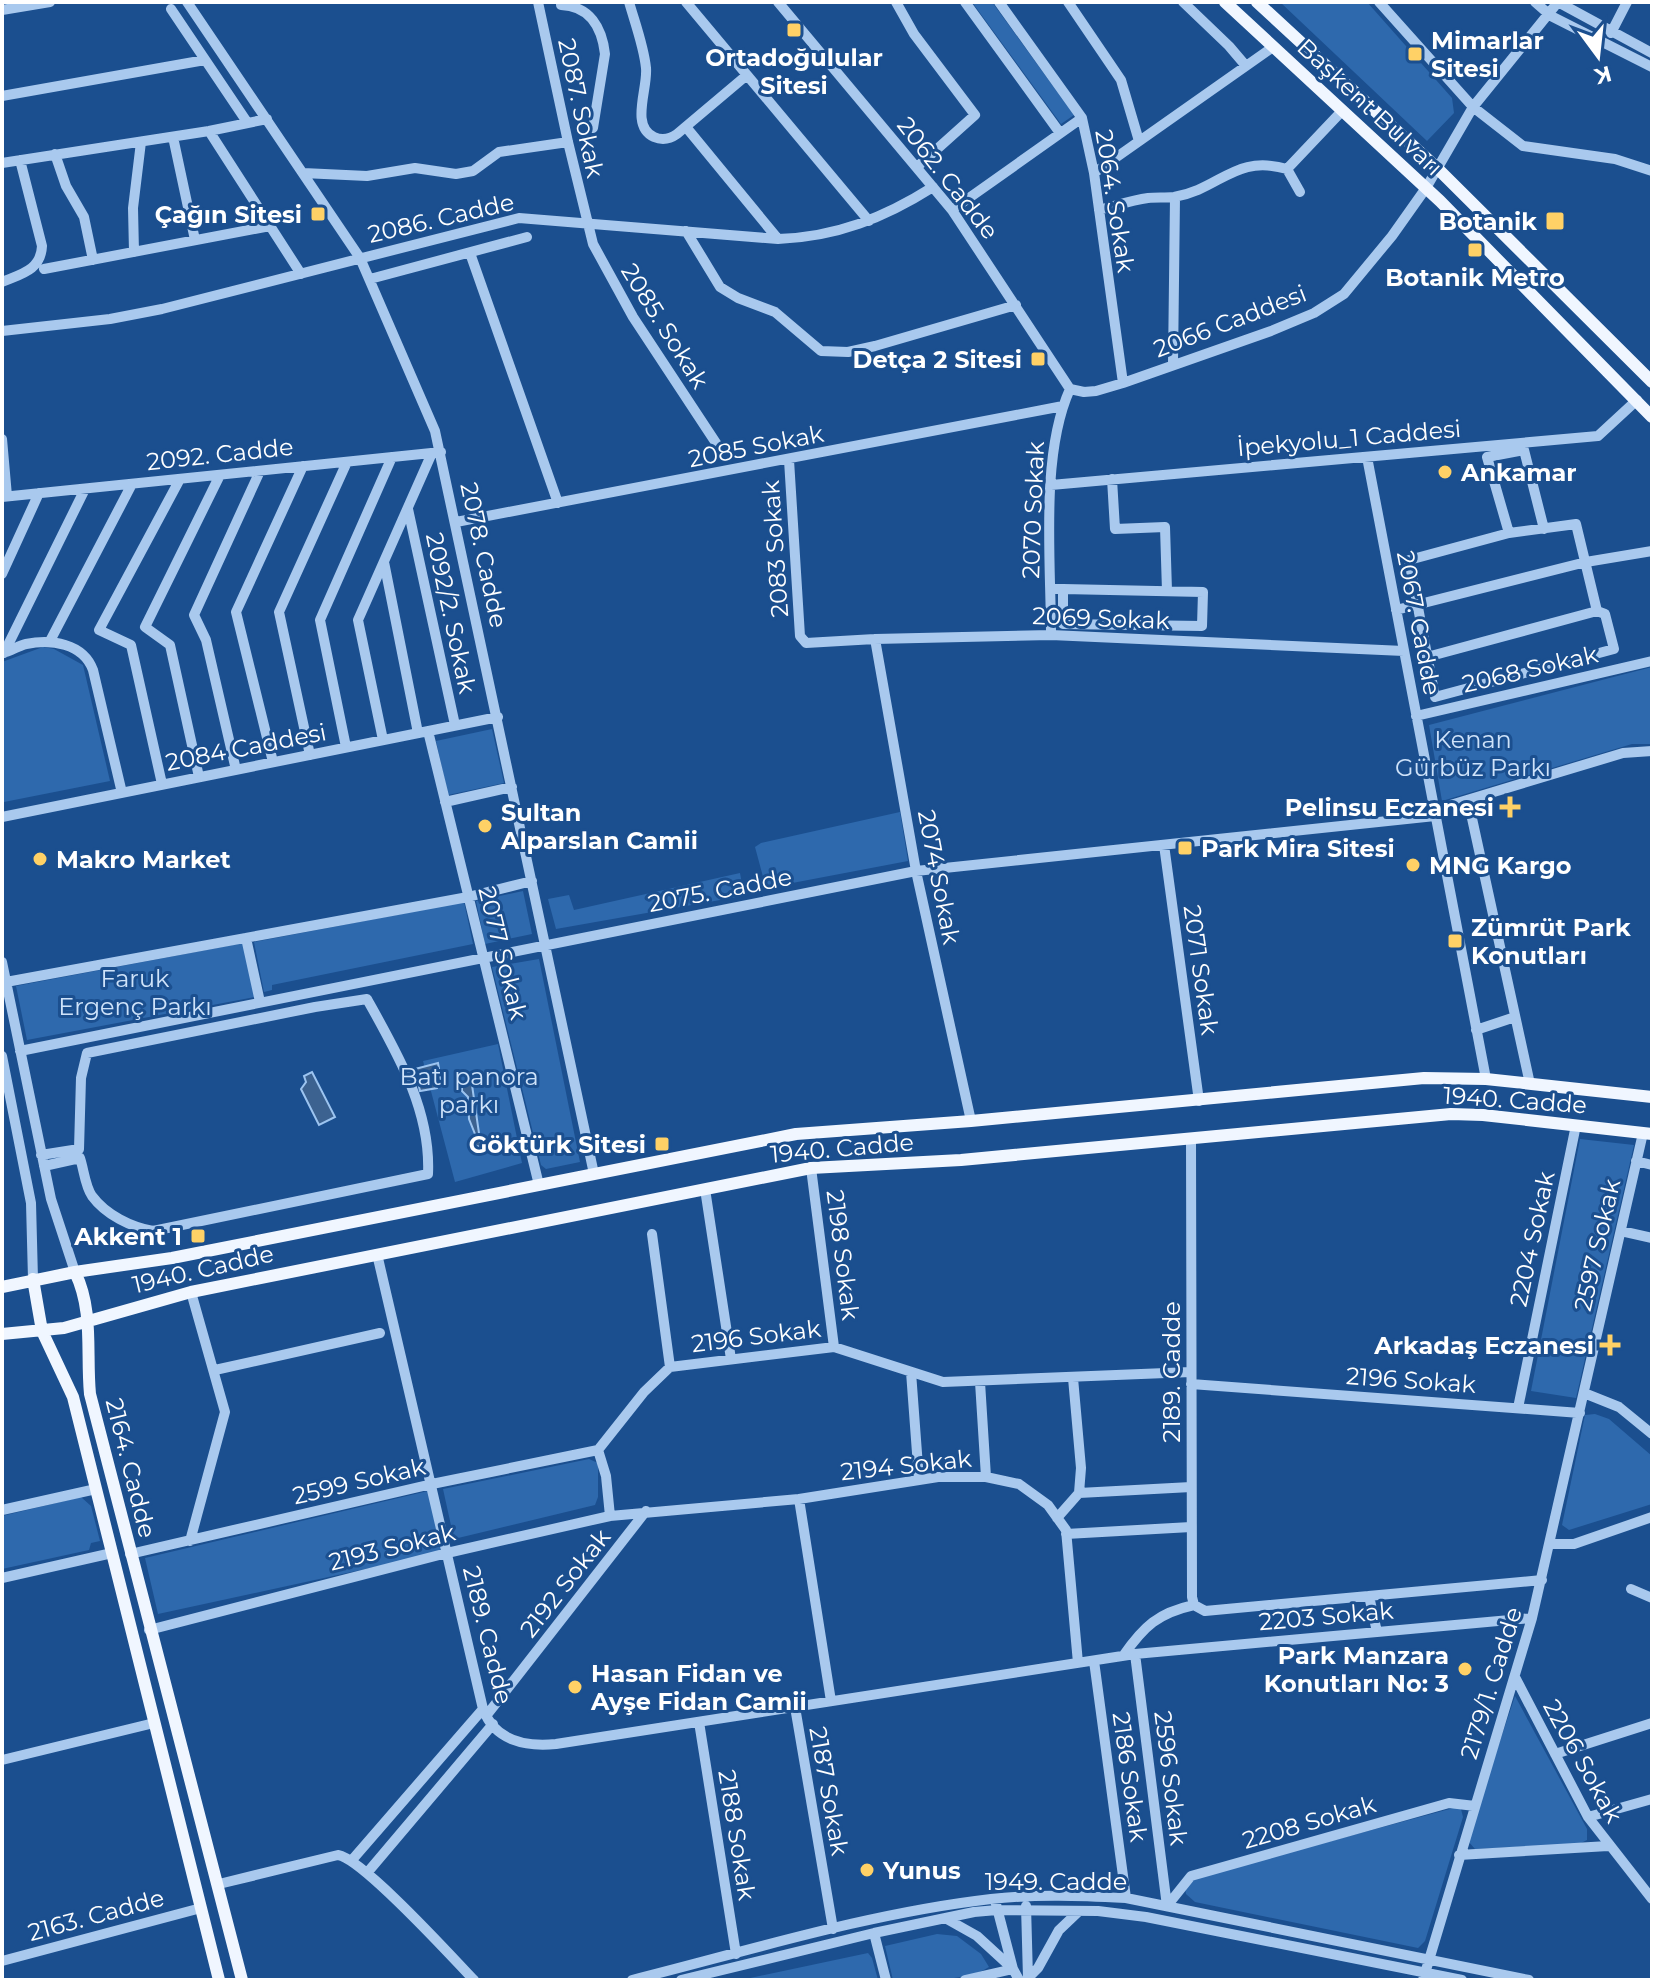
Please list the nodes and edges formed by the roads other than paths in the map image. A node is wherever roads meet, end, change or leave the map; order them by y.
1 (50, 2) edge
2 (187, 2) edge
3 (538, 2) edge
4 (561, 2) edge
5 (629, 2) edge
6 (686, 2) edge
7 (778, 2) edge
8 (896, 2) edge
9 (965, 2) edge
10 (999, 2) edge
11 (1068, 2) edge
12 (1183, 2) edge
13 (1225, 2) edge
14 (1257, 2) edge
15 (1379, 2) edge
16 (1535, 2) edge
17 (1558, 2) edge
18 (1627, 2) edge
19 (171, 9) dead end
20 (2, 10) edge
21 (1548, 14) junction
22 (1611, 33) junction
23 (1273, 47) junction
24 (1652, 53) edge
25 (205, 60) junction
26 (1246, 66) junction
27 (1652, 67) edge
28 (747, 75) junction
29 (2, 96) edge
30 (1473, 107) junction
31 (1341, 112) junction
32 (1082, 118) junction
33 (267, 119) junction
34 (247, 122) junction
35 (686, 127) junction
36 (593, 128) dead end
37 (209, 131) junction
38 (1060, 133) junction
39 (173, 137) junction
40 (1139, 141) junction
41 (141, 142) junction
42 (568, 142) junction
43 (55, 154) junction
44 (20, 160) junction
45 (2, 163) edge
46 (917, 167) junction
47 (1437, 168) junction
48 (1287, 169) junction
49 (1652, 171) edge
50 (303, 173) junction
51 (1094, 173) junction
52 (933, 187) junction
53 (1426, 188) junction
54 (1300, 192) dead end
55 (1175, 197) junction
56 (952, 210) junction
57 (1099, 210) junction
58 (869, 221) junction
59 (586, 222) junction
60 (270, 226) junction
61 (686, 231) junction
62 (527, 237) dead end
63 (778, 239) junction
64 (195, 240) junction
65 (134, 252) junction
66 (470, 253) junction
67 (360, 258) junction
68 (93, 260) junction
69 (44, 269) dead end
70 (301, 274) junction
71 (370, 279) junction
72 (2, 282) edge
73 (1016, 305) junction
74 (2, 331) edge
75 (1173, 364) junction
76 (1652, 382) edge
77 (1123, 383) junction
78 (1070, 389) junction
79 (1637, 400) junction
80 (1063, 406) junction
81 (1652, 417) edge
82 (2, 439) edge
83 (718, 446) dead end
84 (437, 452) junction
85 (392, 457) junction
86 (1367, 457) junction
87 (789, 460) junction
88 (347, 462) junction
89 (303, 466) junction
90 (260, 471) junction
91 (220, 475) junction
92 (180, 479) junction
93 (1112, 479) junction
94 (132, 484) junction
95 (1051, 485) junction
96 (85, 489) junction
97 (39, 493) junction
98 (4, 497) edge
99 (558, 503) junction
100 (408, 509) junction
101 (456, 522) junction
102 (1544, 529) junction
103 (1509, 533) junction
104 (1652, 551) edge
105 (383, 562) junction
106 (1586, 562) junction
107 (2, 574) edge
108 (1051, 589) junction
109 (1063, 589) junction
110 (1167, 591) junction
111 (1417, 604) junction
112 (1396, 610) junction
113 (1597, 611) junction
114 (1051, 635) junction
115 (800, 636) joint
116 (875, 639) junction
117 (50, 641) junction
118 (1404, 651) junction
119 (3, 653) edge
120 (1427, 657) junction
121 (1652, 661) edge
122 (1416, 716) junction
123 (498, 717) junction
124 (455, 725) junction
125 (423, 732) junction
126 (383, 740) junction
127 (346, 747) junction
128 (1652, 751) edge
129 (310, 755) junction
130 (273, 762) junction
131 (236, 770) junction
132 (199, 777) junction
133 (162, 784) junction
134 (512, 787) junction
135 (122, 793) junction
136 (1468, 800) junction
137 (445, 802) junction
138 (1435, 813) junction
139 (2, 817) edge
140 (1164, 845) junction
141 (916, 871) junction
142 (532, 881) junction
143 (468, 897) junction
144 (246, 938) junction
145 (546, 945) junction
146 (483, 957) junction
147 (2, 962) edge
148 (6, 982) junction
149 (260, 1002) junction
150 (1515, 1017) junction
151 (1476, 1030) junction
152 (20, 1051) junction
153 (2, 1056) edge
154 (1486, 1079) junction
155 (1530, 1084) junction
156 (1652, 1097) edge
157 (1199, 1101) junction
158 (971, 1121) junction
159 (1576, 1125) junction
160 (1648, 1134) edge
161 (1191, 1138) junction
162 (80, 1154) junction
163 (43, 1160) junction
164 (1636, 1161) junction
165 (1652, 1165) edge
166 (811, 1168) junction
167 (594, 1174) junction
168 (539, 1185) junction
169 (705, 1189) junction
170 (1621, 1231) junction
171 (652, 1234) dead end
172 (1652, 1238) edge
173 (377, 1254) junction
174 (75, 1272) junction
175 (33, 1279) junction
176 (2, 1287) edge
177 (191, 1292) junction
178 (89, 1320) junction
179 (42, 1331) junction
180 (380, 1333) dead end
181 (2, 1334) edge
182 (834, 1347) junction
183 (731, 1359) junction
184 (670, 1367) junction
185 (215, 1370) junction
186 (911, 1372) junction
187 (1191, 1372) junction
188 (1073, 1378) junction
189 (980, 1382) junction
190 (1191, 1384) junction
191 (1584, 1393) junction
192 (1518, 1408) junction
193 (1580, 1413) junction
194 (1652, 1434) edge
195 (598, 1450) junction
196 (986, 1477) junction
197 (919, 1480) junction
198 (432, 1484) junction
199 (1191, 1487) junction
200 (96, 1489) junction
201 (1079, 1493) junction
202 (799, 1499) junction
203 (2, 1510) edge
204 (646, 1511) junction
205 (610, 1516) junction
206 (1652, 1517) edge
207 (1057, 1518) junction
208 (1191, 1527) junction
209 (1066, 1534) junction
210 (190, 1541) junction
211 (1550, 1544) junction
212 (112, 1553) junction
213 (447, 1553) junction
214 (130, 1554) junction
215 (2, 1578) edge
216 (1542, 1580) junction
217 (1631, 1589) dead end
218 (1369, 1596) junction
219 (1652, 1598) edge
220 (1194, 1605) junction
221 (1532, 1618) junction
222 (149, 1630) junction
223 (1377, 1632) junction
224 (1135, 1654) junction
225 (1123, 1656) junction
226 (1094, 1661) junction
227 (1078, 1663) junction
228 (1515, 1677) junction
229 (831, 1701) junction
230 (795, 1707) junction
231 (487, 1717) junction
232 (699, 1722) junction
233 (154, 1723) junction
234 (1652, 1723) edge
235 (1555, 1754) junction
236 (2, 1760) edge
237 (1652, 1799) edge
238 (1475, 1806) junction
239 (1588, 1817) junction
240 (1608, 1846) junction
241 (1459, 1855) junction
242 (352, 1860) junction
243 (367, 1873) junction
244 (219, 1884) junction
245 (1025, 1897) junction
246 (1126, 1898) junction
247 (1652, 1899) edge
248 (996, 1904) junction
249 (1167, 1906) junction
250 (201, 1908) junction
251 (1026, 1909) junction
252 (1079, 1911) junction
253 (943, 1917) junction
254 (833, 1929) junction
255 (874, 1933) junction
256 (736, 1954) junction
257 (1427, 1960) junction
258 (2, 1961) edge
259 (1013, 1969) junction
260 (728, 1974) edge
261 (1423, 1976) edge
262 (1025, 1979) edge
263 (219, 1980) edge
264 (242, 1980) edge
265 (474, 1980) edge
266 (632, 1980) edge
267 (681, 1980) edge
268 (886, 1980) edge
269 (965, 1980) edge
270 (1462, 1980) edge
271 (1529, 1980) edge

1 - 20 street
2 - 33 street, 2078. Cadde
3 - 42 street, 2087. Sokak
4 - 36 street
5 - 35 street
6 - 28 street
7 - 46 street, 2062. Cadde
8 - 46 street
9 - 38 street
10 - 32 street, 2064. Sokak
11 - 40 street
12 - 26 street
13 - 23 main road, Başkent Bulvarı
14 - 47 main road, Başkent Bulvarı
15 - 30 street
16 - 21 street
17 - 21 street, 2066 Caddesi
17 - 22 street
18 - 22 street
19 - 25 street
21 - 27 street
21 - 30 street, 2066 Caddesi
22 - 24 street
23 - 26 street
23 - 31 main road, Başkent Bulvarı
25 - 29 street
25 - 34 street
26 - 40 street
28 - 35 street
28 - 58 street
30 - 47 street, 2066 Caddesi
30 - 49 street
31 - 48 street
31 - 53 main road, Başkent Bulvarı
32 - 38 street
32 - 51 street, 2064. Sokak
33 - 34 street
33 - 50 street, 2078. Cadde
34 - 37 street
35 - 63 street
37 - 39 street
37 - 60 street
38 - 56 street
39 - 41 street
39 - 64 street
40 - 51 street
41 - 43 street
41 - 65 street
42 - 50 street
42 - 59 street, 2087. Sokak
43 - 44 street
43 - 68 street
44 - 45 street
44 - 72 street
46 - 52 street, 2062. Cadde
47 - 53 street, 2066 Caddesi
47 - 76 main road, Başkent Bulvarı
48 - 54 street
48 - 55 street
50 - 67 street, 2078. Cadde
51 - 57 street, 2064. Sokak
52 - 56 street, 2062. Cadde
52 - 58 street, 2086. Cadde
53 - 75 street, 2066 Caddesi
53 - 79 main road, Başkent Bulvarı
55 - 57 street
55 - 75 street
56 - 73 street, 2062. Cadde
57 - 77 street, 2064. Sokak
58 - 63 street, 2086. Cadde
59 - 61 street, 2086. Cadde
59 - 67 street, 2086. Cadde
59 - 83 street, 2085. Sokak
60 - 64 street
60 - 70 street
61 - 63 street, 2086. Cadde
61 - 73 street
62 - 66 street
64 - 65 street
65 - 68 street
66 - 71 street
66 - 99 street
67 - 70 street, 2086. Cadde
67 - 71 street, 2078. Cadde
68 - 69 street
70 - 74 street, 2086. Cadde
71 - 84 street, 2078. Cadde
73 - 78 street, 2062. Cadde
75 - 77 street, 2066 Caddesi
77 - 78 street, 2066 Caddesi
78 - 80 street, 2070 Sokak
79 - 81 main road, Başkent Bulvarı
79 - 86 street, İpekyolu_1 Caddesi
80 - 87 street, 2085 Sokak
80 - 95 street, 2070 Sokak
82 - 98 street
84 - 85 street, 2092. Cadde
84 - 100 street
84 - 101 street, 2078. Cadde
85 - 88 street, 2092. Cadde
85 - 127 street
86 - 93 street, İpekyolu_1 Caddesi
86 - 112 street, 2067. Cadde
87 - 99 street, 2085 Sokak
87 - 115 street, 2083 Sokak
88 - 89 street, 2092. Cadde
88 - 129 street
89 - 90 street, 2092. Cadde
89 - 130 street
90 - 91 street, 2092. Cadde
90 - 131 street
91 - 92 street, 2092. Cadde
91 - 132 street
92 - 94 street, 2092. Cadde
92 - 133 street
93 - 95 street, İpekyolu_1 Caddesi
93 - 110 street
94 - 96 street, 2092. Cadde
94 - 117 street
95 - 108 street, 2070 Sokak
96 - 97 street, 2092. Cadde
96 - 119 street
97 - 98 street, 2092. Cadde
97 - 107 street
99 - 101 street, 2085 Sokak
100 - 105 street
100 - 124 street, 2092/2. Sokak
101 - 123 street, 2078. Cadde
102 - 103 street
102 - 103 street
102 - 106 street
103 - 111 street
104 - 106 street
105 - 125 street, 2077 Sokak
105 - 126 street
106 - 111 street
106 - 113 street
108 - 109 street
108 - 114 street, 2070 Sokak
109 - 110 street
109 - 110 street
111 - 112 street
111 - 120 street
112 - 118 street, 2067. Cadde
113 - 120 street
113 - 120 street
114 - 116 street, 2069 Sokak
114 - 118 street, 2069 Sokak
115 - 116 street, 2069 Sokak
116 - 141 street, 2074 Sokak
117 - 119 street
117 - 135 street
118 - 122 street, 2067. Cadde
121 - 122 street, 2068 Sokak
122 - 138 street, 2067. Cadde
123 - 124 street, 2084 Caddesi
123 - 134 street, 2078. Cadde
124 - 125 street, 2084 Caddesi
125 - 126 street, 2084 Caddesi
125 - 137 street, 2077 Sokak
126 - 127 street, 2084 Caddesi
127 - 129 street, 2084 Caddesi
128 - 136 street, 2075. Cadde
129 - 130 street, 2084 Caddesi
130 - 131 street, 2084 Caddesi
131 - 132 street, 2084 Caddesi
132 - 133 street, 2084 Caddesi
133 - 135 street, 2084 Caddesi
134 - 137 street
134 - 142 street, 2078. Cadde
135 - 139 street, 2084 Caddesi
136 - 138 street, 2075. Cadde
136 - 150 street
137 - 143 street, 2077 Sokak
138 - 140 street, 2075. Cadde
138 - 151 street, 2067. Cadde
140 - 141 street, 2075. Cadde
140 - 157 street, 2071 Sokak
141 - 145 street, 2075. Cadde
141 - 158 street, 2074 Sokak
142 - 143 street
142 - 145 street, 2078. Cadde
143 - 144 street
143 - 146 street, 2077 Sokak
144 - 148 street
144 - 149 street
145 - 146 street, 2075. Cadde
145 - 167 street, 2078. Cadde
146 - 149 street, 2075. Cadde
146 - 168 street, 2077 Sokak
147 - 148 street, 2164. Cadde
148 - 152 street, 2164. Cadde
149 - 152 street, 2075. Cadde
150 - 151 street
150 - 155 street
151 - 154 street, 2067. Cadde
152 - 163 street, 2164. Cadde
153 - 175 street, 2164. Cadde
154 - 155 main road, 1940. Cadde
154 - 157 main road, 1940. Cadde
155 - 156 main road, 1940. Cadde
157 - 158 main road, 1940. Cadde
158 - 167 main road, 1940. Cadde
159 - 160 main road, 1940. Cadde
159 - 161 main road, 1940. Cadde
159 - 192 street, 2204 Sokak
160 - 164 street, 2597 Sokak
161 - 166 main road, 1940. Cadde
161 - 187 street, 2189. Cadde
162 - 162 street
162 - 163 street
163 - 174 street, 2164. Cadde
164 - 165 street
164 - 170 street, 2597 Sokak
166 - 169 main road, 1940. Cadde
166 - 182 street, 2198 Sokak
167 - 168 main road, 1940. Cadde
168 - 174 main road, 1940. Cadde
169 - 173 main road, 1940. Cadde
169 - 183 street
170 - 172 street
170 - 191 street, 2597 Sokak
171 - 184 street
173 - 177 main road, 1940. Cadde
173 - 198 street, 2189. Cadde
174 - 175 main road, 1940. Cadde
174 - 178 main road, 2164. Cadde
175 - 176 main road, 1940. Cadde
175 - 179 main road, 2164. Cadde
177 - 178 main road, 1940. Cadde
177 - 185 street
178 - 179 main road, 1940. Cadde
178 - 214 main road, 2164. Cadde
179 - 181 main road, 1940. Cadde
179 - 200 main road, 2164. Cadde
180 - 185 street
182 - 183 street, 2196 Sokak
182 - 186 street, 2196 Sokak
183 - 184 street, 2196 Sokak
184 - 195 street, 2196 Sokak
185 - 210 street
186 - 189 street, 2196 Sokak
186 - 197 street
187 - 188 street, 2196 Sokak
187 - 190 street, 2189. Cadde
188 - 189 street, 2196 Sokak
188 - 201 street
189 - 196 street
190 - 192 street, 2196 Sokak
190 - 199 street, 2189. Cadde
191 - 193 street, 2597 Sokak
191 - 194 street
192 - 193 street, 2196 Sokak
193 - 211 street, 2179/1. Cadde
195 - 198 street, 2599 Sokak
195 - 205 street
196 - 197 street, 2194 Sokak
196 - 207 street, 2194 Sokak
197 - 202 street, 2194 Sokak
198 - 210 street, 2599 Sokak
198 - 213 street, 2189. Cadde
199 - 201 street
199 - 208 street, 2189. Cadde
200 - 203 street
200 - 212 main road, 2164. Cadde
201 - 207 street
202 - 204 street, 2194 Sokak
202 - 229 street
204 - 205 street, 2193 Sokak
204 - 231 street, 2192 Sokak
205 - 213 street, 2193 Sokak
206 - 211 street
207 - 209 street, 2194 Sokak
208 - 209 street
208 - 220 street, 2189. Cadde
209 - 227 street, 2194 Sokak
210 - 214 street, 2599 Sokak
211 - 216 street, 2179/1. Cadde
212 - 215 street
212 - 233 main road, 2164. Cadde
213 - 222 street, 2193 Sokak
213 - 231 street, 2189. Cadde
214 - 222 main road, 2164. Cadde
216 - 218 street, 2203 Sokak
216 - 221 street, 2179/1. Cadde
217 - 219 street
218 - 220 street, 2203 Sokak
218 - 223 street
220 - 225 street
221 - 223 street, 2203 Sokak
221 - 228 street, 2179/1. Cadde
222 - 244 main road, 2164. Cadde
223 - 224 street, 2203 Sokak
224 - 225 street, 2203 Sokak
224 - 249 street, 2596 Sokak
225 - 226 street, 2189. Cadde
226 - 227 street, 2189. Cadde
226 - 246 street, 2186 Sokak
227 - 229 street, 2189. Cadde
228 - 235 street, 2206 Sokak
228 - 238 street, 2179/1. Cadde
229 - 230 street, 2189. Cadde
230 - 232 street, 2189. Cadde
230 - 254 street, 2187 Sokak
231 - 232 street, 2189. Cadde
231 - 242 street, 2192 Sokak
231 - 243 street, 2192 Sokak
232 - 256 street, 2188 Sokak
233 - 236 street
233 - 250 main road, 2164. Cadde
234 - 235 street
235 - 239 street, 2206 Sokak
237 - 239 street
238 - 241 street, 2179/1. Cadde
238 - 249 street, 2208 Sokak
239 - 240 street, 2206 Sokak
240 - 241 street
240 - 247 street, 2206 Sokak
241 - 257 street, 2179/1. Cadde
242 - 243 street
242 - 244 street
243 - 265 street
244 - 264 main road, 2164. Cadde
245 - 246 street, 1949. Cadde
245 - 248 street, 1949. Cadde
245 - 251 street
246 - 249 street, 1949. Cadde
248 - 251 street, 1949. Cadde
248 - 253 street, 1949. Cadde
248 - 254 street, 1949. Cadde
248 - 259 street
249 - 257 street, 1949. Cadde
250 - 258 street, 2163. Cadde
250 - 263 main road, 2164. Cadde
251 - 252 street, 1949. Cadde
251 - 262 street
252 - 261 street, 1949. Cadde
252 - 262 street
253 - 255 street, 1949. Cadde
253 - 259 street
254 - 256 street, 1949. Cadde
255 - 260 street, 1949. Cadde
255 - 268 street
256 - 266 street, 1949. Cadde
257 - 261 street, 2179/1. Cadde
257 - 271 street, 1949. Cadde
259 - 262 street
259 - 269 street
260 - 267 street, 1949. Cadde
261 - 270 street, 1949. Cadde

